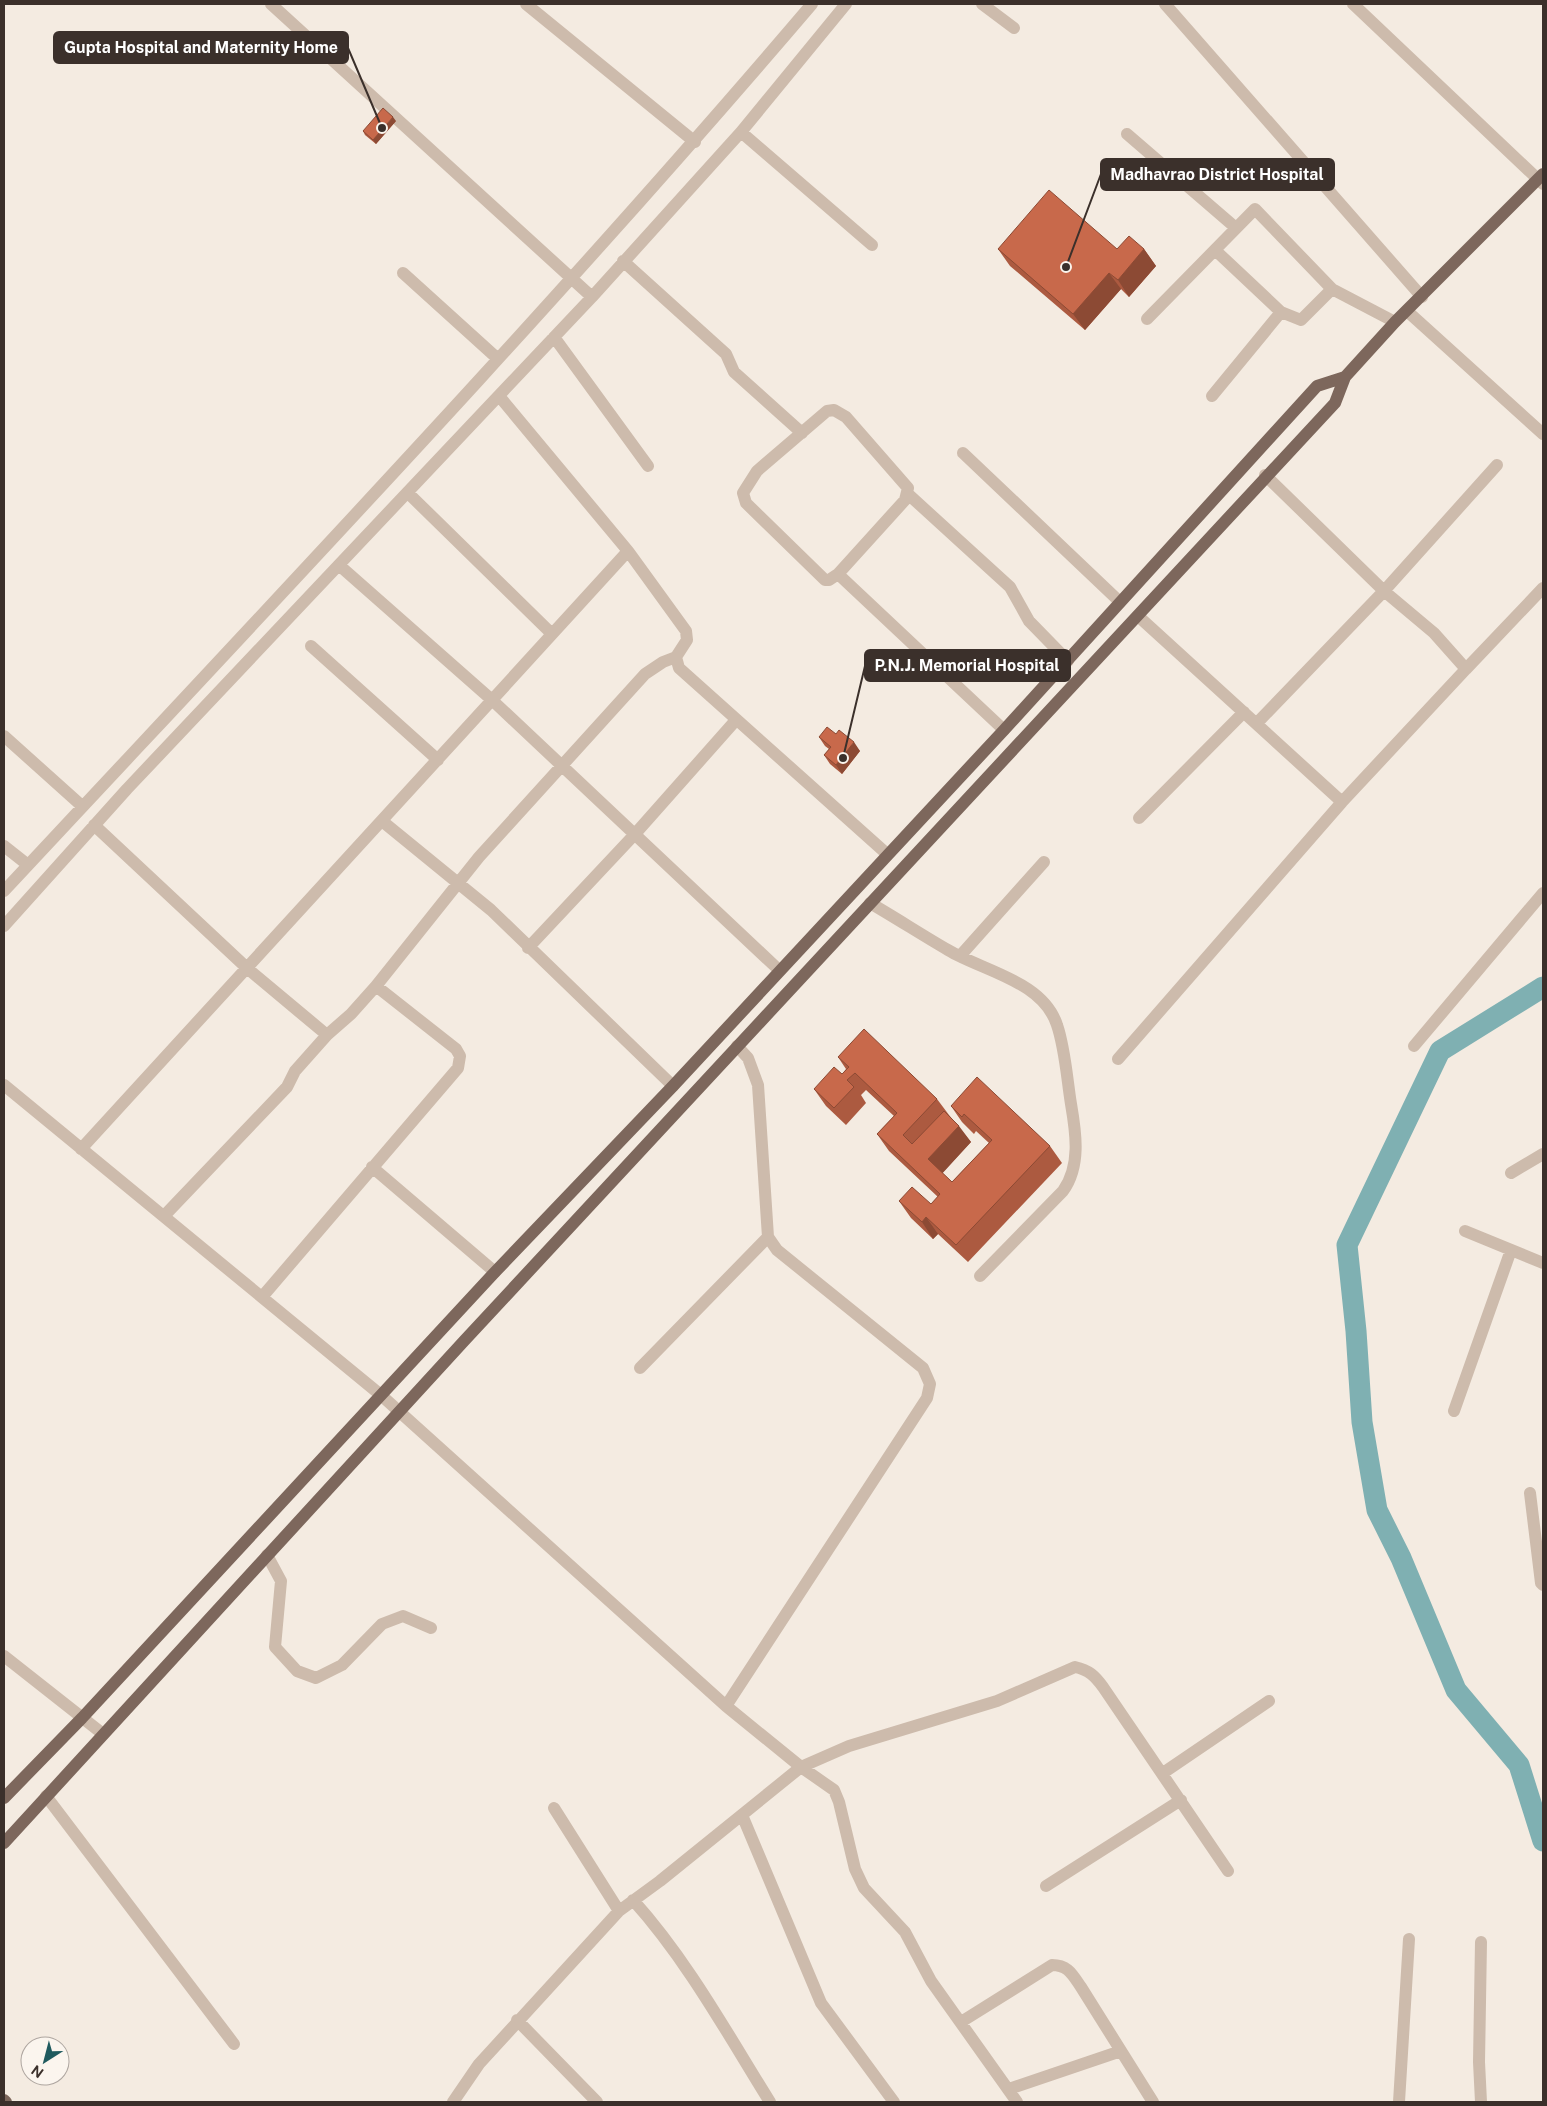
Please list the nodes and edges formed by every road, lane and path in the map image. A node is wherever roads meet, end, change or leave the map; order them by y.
1 (271, 4) edge
2 (526, 4) edge
3 (812, 4) edge
4 (846, 4) edge
5 (982, 4) edge
6 (1166, 4) edge
7 (1352, 4) edge
8 (1014, 28) dead end
9 (742, 132) junction
10 (1127, 134) dead end
11 (695, 142) junction
12 (1542, 180) edge
13 (1236, 228) junction
14 (872, 245) dead end
15 (1215, 250) junction
16 (623, 261) junction
17 (403, 273) dead end
18 (572, 279) junction
19 (1332, 289) junction
20 (592, 297) junction
21 (1422, 297) junction
22 (1407, 311) junction
23 (1281, 312) junction
24 (1147, 319) dead end
25 (1395, 322) junction
26 (554, 337) junction
27 (498, 359) junction
28 (1345, 377) junction
29 (498, 396) junction
30 (1212, 396) dead end
31 (802, 433) junction
32 (1543, 434) edge
33 (962, 453) dead end
34 (1497, 465) dead end
35 (648, 466) dead end
36 (1265, 475) junction
37 (408, 493) junction
38 (908, 494) junction
39 (628, 551) junction
40 (340, 566) junction
41 (838, 574) junction
42 (1543, 588) edge
43 (1384, 591) junction
44 (1120, 602) junction
45 (1138, 616) junction
46 (552, 634) junction
47 (311, 646) dead end
48 (676, 657) junction
49 (1068, 662) junction
50 (1466, 670) junction
51 (492, 700) junction
52 (1244, 712) junction
53 (736, 720) junction
54 (1257, 724) junction
55 (1004, 730) junction
56 (4, 736) edge
57 (438, 760) junction
58 (561, 766) junction
59 (1342, 802) junction
60 (82, 806) junction
61 (1139, 818) dead end
62 (382, 821) junction
63 (94, 825) junction
64 (635, 834) junction
65 (4, 846) edge
66 (887, 854) junction
67 (1044, 862) dead end
68 (28, 865) junction
69 (457, 883) junction
70 (4, 890) edge
71 (1543, 893) edge
72 (870, 903) junction
73 (4, 926) edge
74 (808, 939) junction
75 (528, 948) junction
76 (824, 954) junction
77 (960, 956) junction
78 (248, 969) junction
79 (778, 970) junction
80 (376, 986) junction
81 (327, 1034) junction
82 (736, 1046) junction
83 (1414, 1046) dead end
84 (1118, 1059) dead end
85 (4, 1085) edge
86 (673, 1086) junction
87 (81, 1149) junction
88 (1543, 1154) edge
89 (372, 1168) junction
90 (1511, 1173) dead end
91 (164, 1216) junction
92 (1464, 1232) dead end
93 (768, 1238) junction
94 (1511, 1250) junction
95 (1543, 1263) edge
96 (495, 1272) junction
97 (980, 1276) dead end
98 (262, 1297) junction
99 (640, 1368) dead end
100 (382, 1396) junction
101 (1454, 1411) dead end
102 (400, 1412) junction
103 (1530, 1493) dead end
104 (267, 1555) junction
105 (1543, 1586) edge
106 (431, 1628) dead end
107 (4, 1656) edge
108 (1269, 1701) dead end
109 (726, 1706) junction
110 (82, 1718) junction
111 (103, 1734) junction
112 (801, 1767) junction
113 (1163, 1773) junction
114 (46, 1796) junction
115 (4, 1798) edge
116 (1181, 1800) junction
117 (554, 1808) dead end
118 (742, 1815) junction
119 (4, 1842) edge
120 (1228, 1871) dead end
121 (1046, 1886) dead end
122 (633, 1900) junction
123 (619, 1911) junction
124 (1409, 1939) dead end
125 (1481, 1942) dead end
126 (517, 2020) junction
127 (961, 2022) junction
128 (234, 2044) dead end
129 (1121, 2051) junction
130 (1009, 2089) junction
131 (453, 2102) edge
132 (597, 2102) edge
133 (770, 2102) edge
134 (894, 2102) edge
135 (1018, 2102) edge
136 (1153, 2102) edge
137 (1400, 2102) edge
138 (1481, 2102) edge

1 - 18 street
2 - 11 street
3 - 11 street
4 - 9 street
5 - 8 street
6 - 21 street
7 - 12 street
9 - 14 street
9 - 16 street
10 - 13 street
11 - 18 street
12 - 21 main road
13 - 15 street
13 - 19 street
15 - 23 street
15 - 24 street
16 - 20 street
16 - 31 street
17 - 27 street
18 - 20 street
18 - 27 street
19 - 23 street
19 - 25 street
20 - 26 street
21 - 22 main road
22 - 25 main road
22 - 32 street
23 - 30 street
25 - 28 main road
26 - 29 street
26 - 35 street
27 - 60 street
28 - 36 main road
28 - 44 main road
29 - 37 street
29 - 39 street
31 - 38 street
31 - 41 street
33 - 44 street
34 - 43 street
36 - 43 street
36 - 45 main road
37 - 40 street
37 - 46 street
38 - 41 street
38 - 49 street
39 - 46 street
39 - 48 street
40 - 51 street
40 - 63 street
41 - 55 street
42 - 50 street
43 - 50 street
43 - 54 street
44 - 49 main road
45 - 52 street
45 - 72 main road
46 - 51 street
47 - 57 street
48 - 53 street
48 - 58 street
49 - 55 main road
50 - 59 street
51 - 57 street
51 - 58 street
52 - 54 street
52 - 61 street
53 - 64 street
53 - 66 street
54 - 59 street
55 - 66 main road
56 - 60 street
57 - 62 street
58 - 64 street
58 - 69 street
59 - 84 street
60 - 68 street
62 - 69 street
62 - 78 street
63 - 73 street
63 - 78 street
64 - 75 street
64 - 79 street
65 - 68 street
66 - 74 main road
67 - 77 street
68 - 70 street
69 - 75 street
69 - 80 street
71 - 83 street
72 - 76 main road
72 - 77 street
74 - 76 main road
74 - 79 main road
75 - 86 street
76 - 82 main road
77 - 97 street
78 - 81 street
78 - 87 street
79 - 86 main road
80 - 81 street
80 - 89 street
81 - 91 street
82 - 93 street
82 - 102 main road
85 - 87 street
86 - 96 main road
87 - 91 street
88 - 90 street
89 - 96 street
89 - 98 street
91 - 98 street
92 - 94 street
93 - 99 street
93 - 109 street
94 - 95 street
94 - 101 street
96 - 100 main road
98 - 100 street
100 - 102 street
100 - 110 main road
102 - 104 main road
102 - 109 street
103 - 105 street
104 - 106 street
104 - 111 main road
107 - 110 street
108 - 113 street
109 - 112 street
110 - 111 street
110 - 115 main road
111 - 114 main road
112 - 113 street
112 - 118 street
112 - 127 street
113 - 116 street
114 - 119 main road
114 - 128 street
116 - 120 street
116 - 121 street
117 - 123 street
118 - 122 street
118 - 134 street
122 - 123 street
122 - 133 street
123 - 126 street
124 - 137 street
125 - 138 street
126 - 131 street
126 - 132 street
127 - 129 street
127 - 130 street
129 - 130 street
129 - 136 street
130 - 135 street

